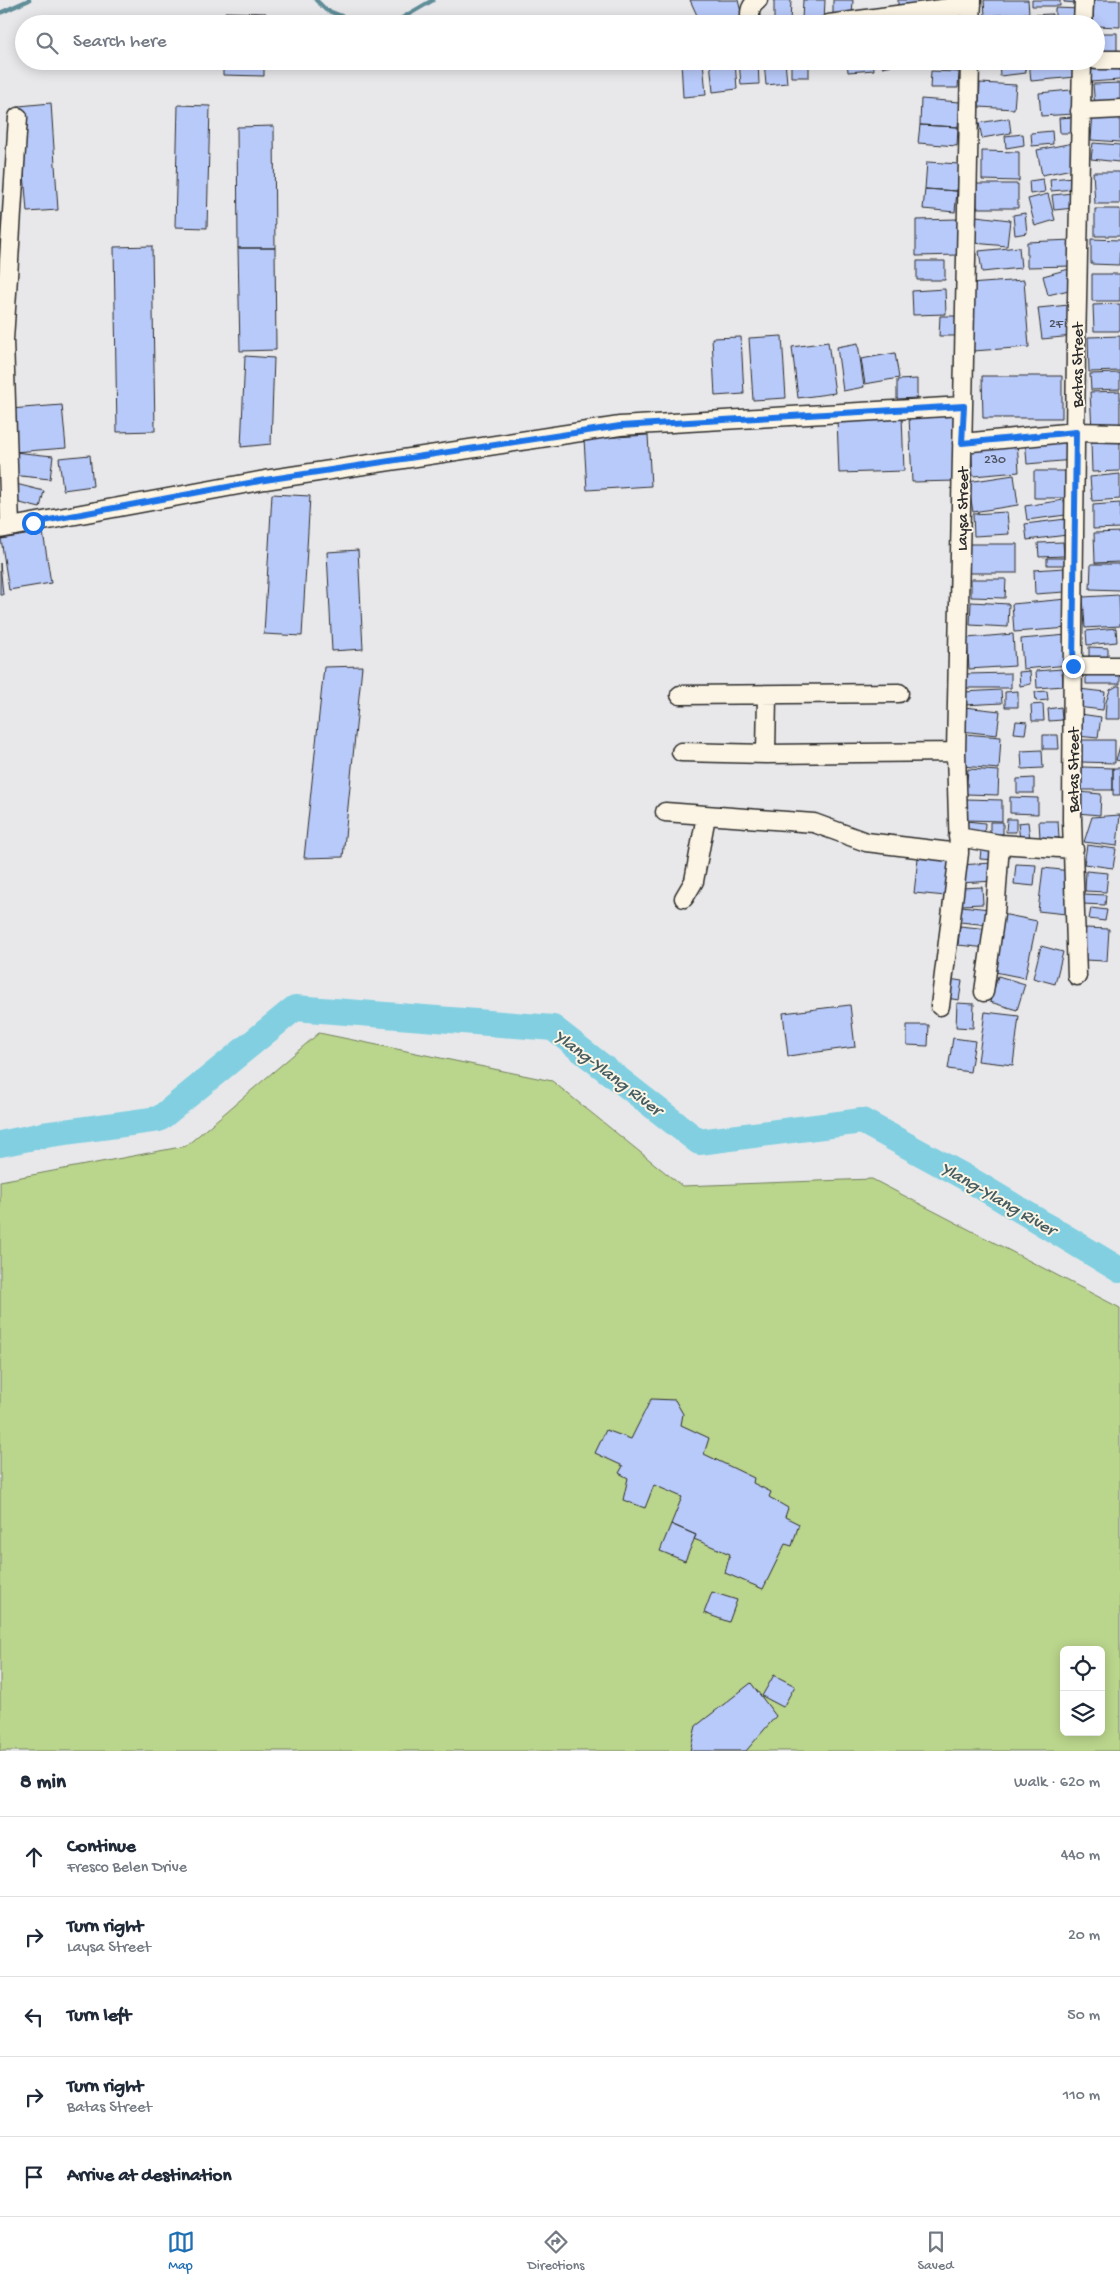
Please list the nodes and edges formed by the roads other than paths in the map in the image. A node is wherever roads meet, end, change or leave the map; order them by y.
1 (758, 0) edge
2 (1084, 0) edge
3 (972, 3) edge
4 (750, 15) edge
5 (890, 15) edge
6 (1083, 15) edge
7 (1105, 60) edge
8 (1120, 60) edge
9 (970, 70) edge
10 (1082, 70) edge
11 (1120, 109) edge
12 (1080, 111) junction
13 (18, 117) dead end
14 (964, 406) junction
15 (1076, 432) junction
16 (1120, 433) edge
17 (962, 443) junction
18 (5, 528) edge
19 (1073, 666) junction
20 (1120, 666) edge
21 (899, 693) dead end
22 (680, 695) dead end
23 (767, 695) junction
24 (681, 752) dead end
25 (956, 752) junction
26 (766, 754) junction
27 (666, 812) dead end
28 (706, 816) junction
29 (1000, 844) junction
30 (958, 845) junction
31 (1074, 849) junction
32 (684, 898) dead end
33 (1077, 976) dead end
34 (984, 992) dead end
35 (940, 1006) dead end

1 - 4 street
2 - 6 street
3 - 5 street
7 - 8 street
9 - 14 street, Laysa Street
10 - 12 street, Batas Street
11 - 12 street
12 - 15 street, Batas Street
13 - 18 street
14 - 17 street, Laysa Street
14 - 18 street
15 - 16 street
15 - 17 street
15 - 19 street, Batas Street
17 - 25 street, Laysa Street
19 - 20 street
19 - 31 street, Batas Street
21 - 23 street
22 - 23 street
23 - 26 street
24 - 26 street
25 - 26 street
25 - 30 street, Laysa Street
27 - 28 street
28 - 30 street
28 - 32 street
29 - 30 street
29 - 31 street
29 - 34 street
30 - 35 street, Laysa Street
31 - 33 street, Batas Street

